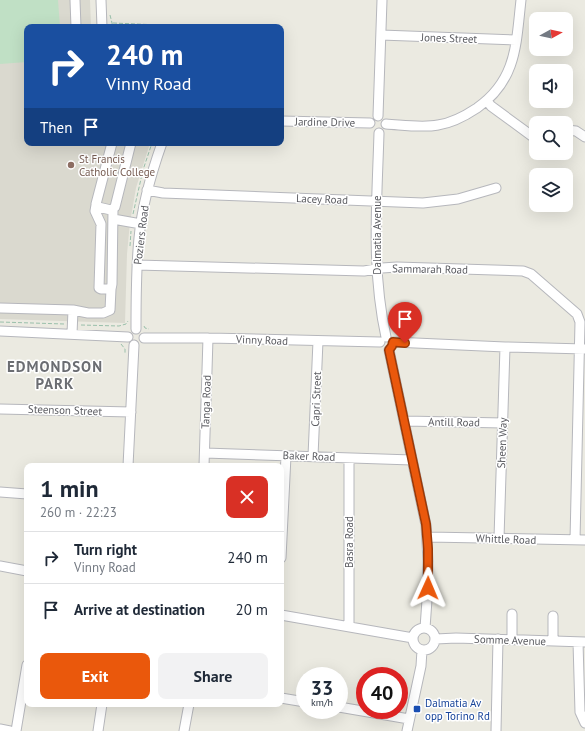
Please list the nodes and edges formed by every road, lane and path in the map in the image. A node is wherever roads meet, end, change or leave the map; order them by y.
1 (75, 0) edge
2 (101, 0) edge
3 (382, 0) edge
4 (521, 0) edge
5 (110, 14) dead end
6 (113, 23) joint
7 (76, 24) edge
8 (102, 24) edge
9 (136, 24) edge
10 (381, 35) junction
11 (516, 40) junction
12 (487, 101) junction
13 (378, 116) junction
14 (284, 121) edge
15 (370, 123) junction
16 (386, 124) junction
17 (573, 130) edge
18 (379, 133) junction
19 (529, 134) edge
20 (585, 137) edge
21 (111, 146) edge
22 (128, 146) edge
23 (161, 146) edge
24 (496, 188) dead end
25 (147, 190) junction
26 (377, 201) junction
27 (96, 205) junction
28 (113, 214) junction
29 (141, 224) junction
30 (137, 265) junction
31 (376, 269) junction
32 (111, 289) junction
33 (0, 308) edge
34 (73, 310) junction
35 (139, 326) junction
36 (149, 329) dead end
37 (0, 330) edge
38 (72, 334) junction
39 (128, 337) junction
40 (144, 338) junction
41 (208, 338) junction
42 (318, 342) junction
43 (119, 343) dead end
44 (387, 343) junction
45 (134, 345) junction
46 (505, 347) junction
47 (582, 349) edge
48 (125, 356) dead end
49 (0, 409) edge
50 (131, 412) junction
51 (404, 421) junction
52 (503, 424) junction
53 (205, 453) junction
54 (286, 456) junction
55 (314, 456) junction
56 (349, 458) junction
57 (412, 460) junction
58 (128, 463) edge
59 (204, 463) edge
60 (0, 492) edge
61 (24, 494) edge
62 (284, 497) edge
63 (428, 537) junction
64 (499, 538) junction
65 (575, 540) junction
66 (585, 540) edge
67 (0, 566) edge
68 (24, 570) edge
69 (512, 614) dead end
70 (284, 615) edge
71 (552, 616) dead end
72 (349, 626) junction
73 (425, 628) junction
74 (413, 638) junction
75 (436, 639) junction
76 (498, 639) junction
77 (512, 640) junction
78 (553, 641) junction
79 (582, 642) edge
80 (422, 650) junction
81 (24, 683) edge
82 (284, 698) edge
83 (296, 700) edge
84 (102, 707) edge
85 (188, 707) edge
86 (348, 709) edge
87 (409, 719) junction
88 (585, 724) edge
89 (0, 730) edge
90 (10, 731) edge
91 (16, 731) edge
92 (98, 731) edge
93 (184, 731) edge
94 (407, 731) edge
95 (496, 731) edge

1 - 7 street
2 - 8 street
3 - 10 street
4 - 11 street
5 - 6 path
6 - 9 path
10 - 11 street, Jones Street
10 - 13 street
11 - 12 street
12 - 16 street
12 - 19 street
13 - 15 street
13 - 16 street
14 - 15 street, Jardine Drive
15 - 18 street
16 - 18 street
17 - 20 street
18 - 26 street, Dalmatia Avenue
21 - 27 street
22 - 28 street
23 - 25 street, Poziers Road
24 - 26 street, Lacey Road
25 - 26 street, Lacey Road
25 - 29 street, Poziers Road
26 - 31 street, Dalmatia Avenue
27 - 28 street
27 - 32 street
28 - 29 street
28 - 32 street
29 - 30 street, Poziers Road
30 - 31 street, Sammarah Road
30 - 35 street, Poziers Road
31 - 44 street, Dalmatia Avenue
31 - 47 street, Sammarah Road
32 - 34 street
33 - 34 street
34 - 38 street
35 - 36 path
35 - 39 street
35 - 40 street
37 - 38 street
38 - 39 street
39 - 45 street
40 - 41 street, Vinny Road
40 - 45 street
41 - 42 street, Vinny Road
41 - 53 street, Tanga Road
42 - 44 street, Vinny Road
42 - 55 street, Capri Street
43 - 48 path
44 - 46 street, Vinny Road
44 - 51 street, Dalmatia Avenue
45 - 50 street
46 - 47 street, Vinny Road
46 - 52 street, Sheen Way
47 - 65 street, Sammarah Road
49 - 50 street, Steenson Street
50 - 58 street
51 - 52 street, Antill Road
51 - 57 street, Dalmatia Avenue
52 - 64 street, Sheen Way
53 - 54 street, Baker Road
53 - 59 street, Tanga Road
54 - 55 street, Baker Road
54 - 62 street
55 - 56 street, Baker Road
56 - 57 street, Baker Road
56 - 72 street, Basra Road
57 - 63 street, Dalmatia Avenue
60 - 61 street
63 - 64 street, Whittle Road
63 - 73 street, Dalmatia Avenue
64 - 65 street, Whittle Road
65 - 66 street, Whittle Road
67 - 68 street
69 - 77 street
70 - 72 street
71 - 78 street
72 - 74 street
73 - 74 street
73 - 75 street
74 - 80 street
75 - 76 street, Somme Avenue
75 - 80 street
76 - 77 street, Somme Avenue
76 - 95 street
77 - 78 street, Somme Avenue
78 - 79 street, Somme Avenue
79 - 88 street
80 - 87 street
81 - 91 street
82 - 83 street
84 - 92 street
85 - 93 street
86 - 87 street
87 - 94 street
89 - 90 street

